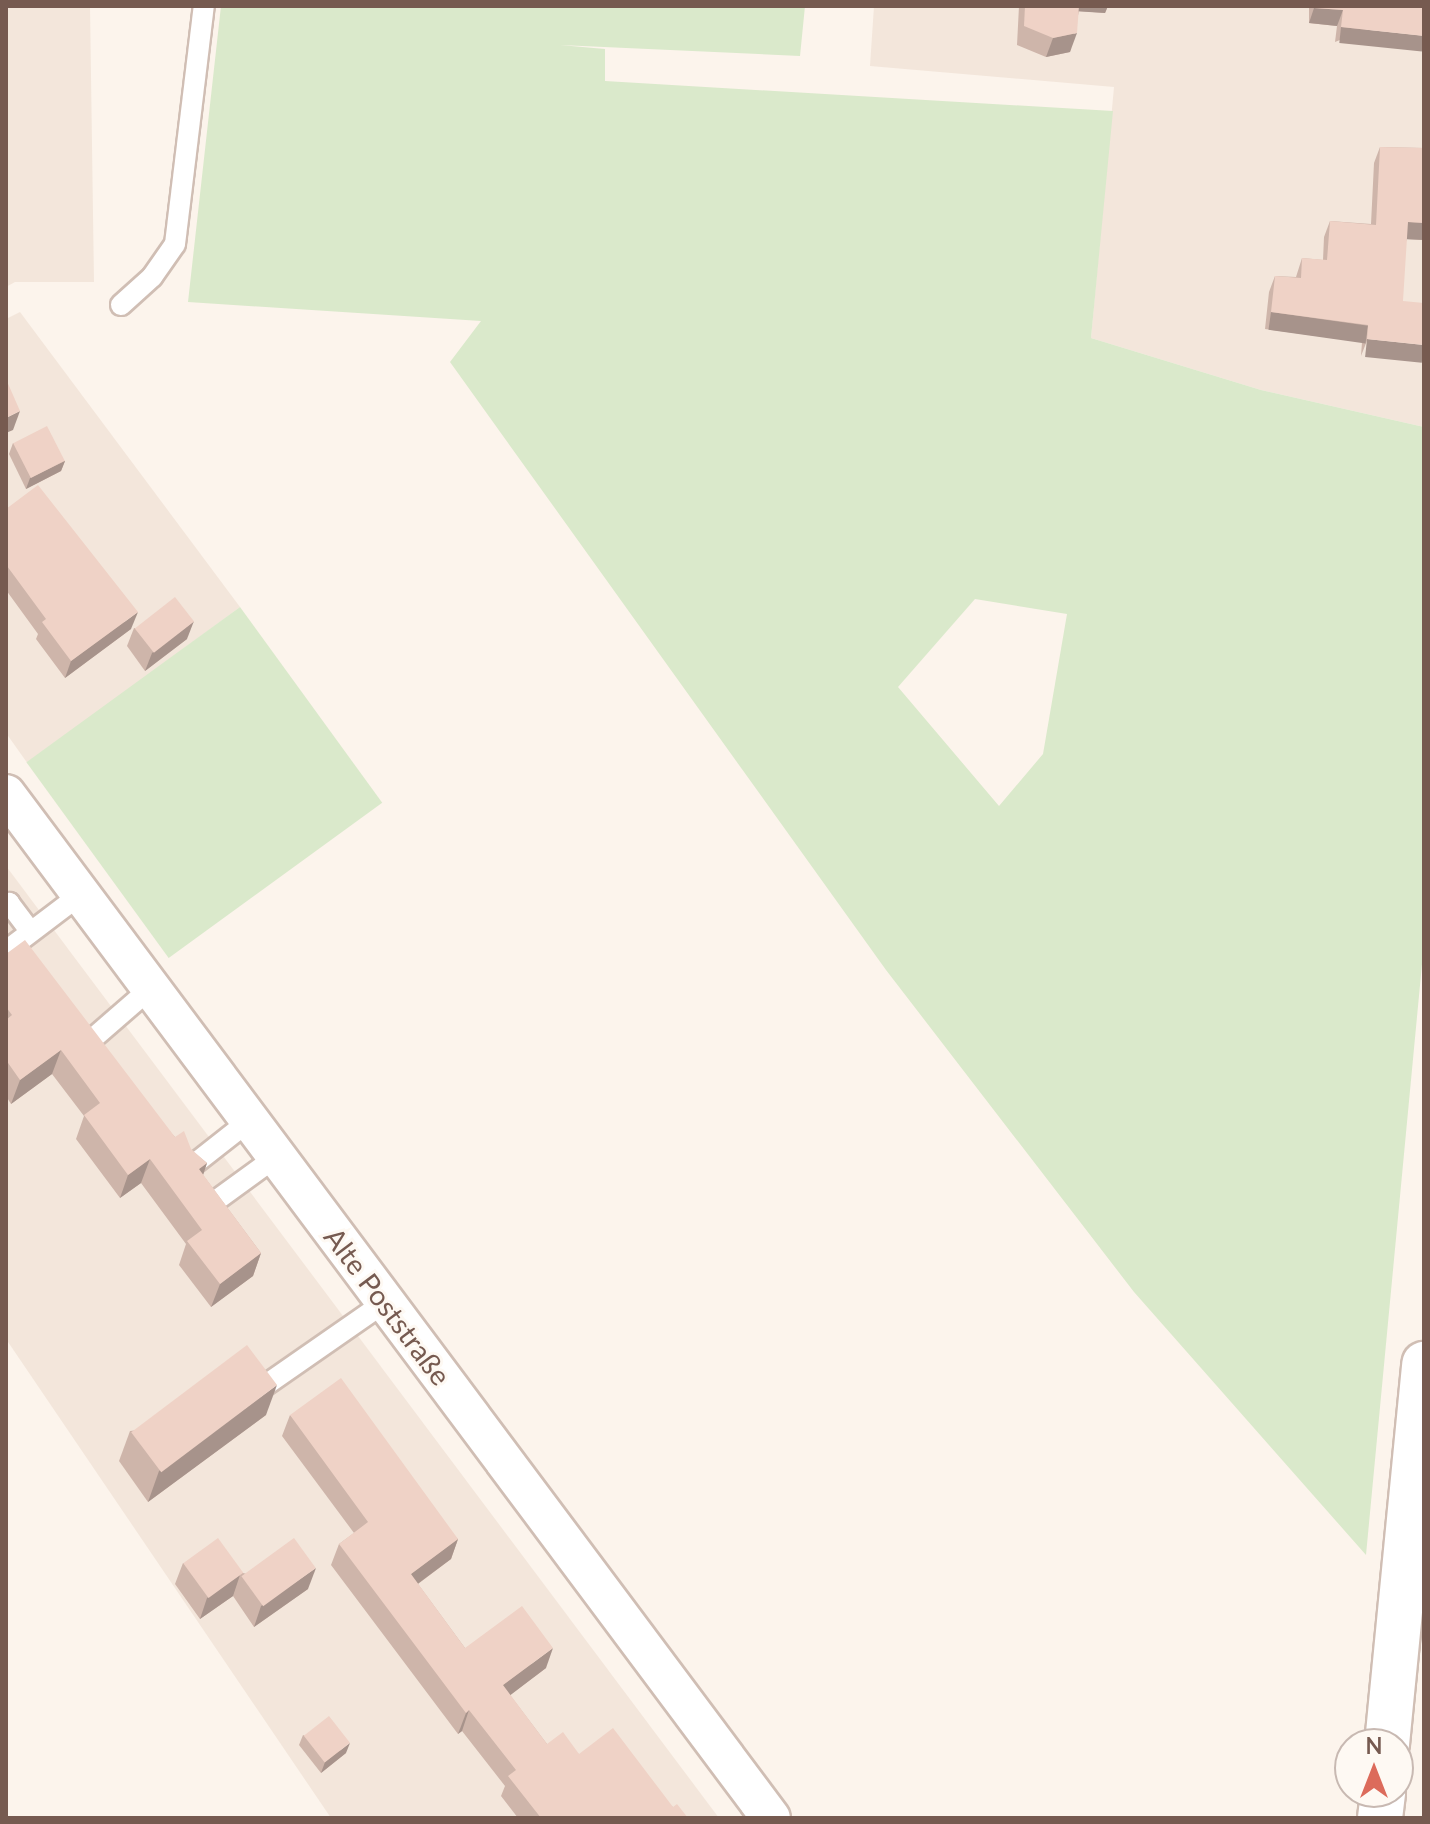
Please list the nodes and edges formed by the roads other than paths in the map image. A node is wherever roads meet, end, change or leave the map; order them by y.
1 (204, 6) edge
2 (121, 305) dead end
3 (6, 794) edge
4 (81, 894) junction
5 (6, 905) edge
6 (31, 932) junction
7 (6, 951) edge
8 (151, 988) junction
9 (90, 1041) edge
10 (249, 1121) junction
11 (276, 1157) junction
12 (193, 1165) edge
13 (214, 1202) edge
14 (385, 1302) junction
15 (1424, 1364) edge
16 (260, 1389) edge
17 (1389, 1728) edge
18 (771, 1818) edge

1 - 2 lane
3 - 4 street, Alte Poststraße
4 - 6 lane
4 - 8 street, Alte Poststraße
5 - 6 lane
6 - 7 lane
8 - 9 lane
8 - 10 street, Alte Poststraße
10 - 11 street, Alte Poststraße
10 - 12 lane
11 - 13 lane
11 - 14 street, Alte Poststraße
14 - 16 lane
14 - 18 street, Alte Poststraße
15 - 17 street

